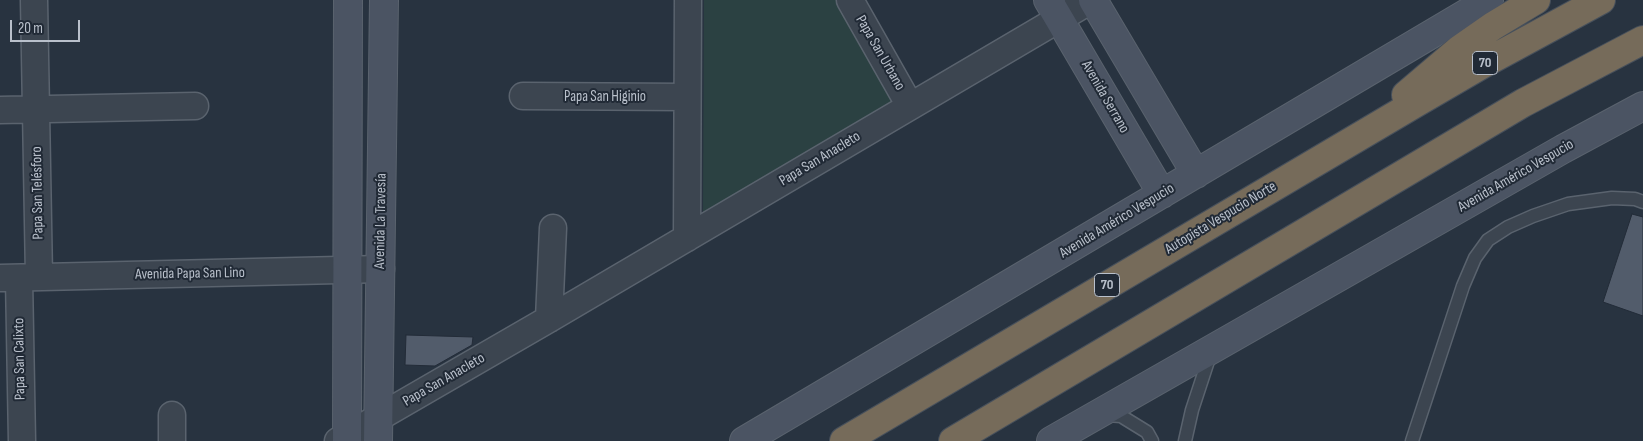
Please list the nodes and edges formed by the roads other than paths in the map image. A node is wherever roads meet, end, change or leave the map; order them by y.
1 (34, 0) edge
2 (348, 0) edge
3 (384, 0) edge
4 (688, 0) edge
5 (850, 0) edge
6 (1092, 0) edge
7 (1490, 0) edge
8 (1536, 0) edge
9 (1601, 0) edge
10 (1054, 9) edge
11 (1643, 40) edge
12 (523, 96) dead end
13 (687, 97) junction
14 (195, 106) dead end
15 (910, 106) junction
16 (1643, 106) edge
17 (36, 109) junction
18 (0, 110) edge
19 (1371, 129) junction
20 (1196, 174) junction
21 (1162, 194) junction
22 (1643, 202) edge
23 (553, 228) dead end
24 (686, 238) junction
25 (348, 270) junction
26 (381, 270) junction
27 (20, 278) edge
28 (549, 319) junction
29 (1211, 350) junction
30 (1097, 414) junction
31 (172, 415) dead end
32 (378, 429) edge
33 (344, 439) edge
34 (22, 441) edge
35 (172, 441) edge
36 (744, 441) edge
37 (844, 441) edge
38 (954, 441) edge
39 (1051, 441) edge
40 (1152, 441) edge
41 (1185, 441) edge
42 (1412, 441) edge

1 - 17 street, Papa San Telésforo
2 - 25 main road
3 - 26 main road, Avenida La Travesía
4 - 13 street
5 - 15 street, Papa San Urbano
6 - 10 street, Papa San Anacleto
6 - 20 main road
7 - 20 main road, Avenida Américo Vespucio
8 - 19 highway
9 - 19 highway, Autopista Vespucio Norte / 70
10 - 15 street, Papa San Anacleto
10 - 21 main road, Avenida Serrano
11 - 38 highway
12 - 13 street, Papa San Higinio
13 - 24 street
14 - 17 street
15 - 24 street, Papa San Anacleto
16 - 29 main road, Avenida Américo Vespucio
17 - 18 street
17 - 27 street, Papa San Telésforo
19 - 37 highway, Autopista Vespucio Norte / 70
20 - 21 main road, Avenida Américo Vespucio
21 - 36 main road, Avenida Américo Vespucio
22 - 42 lane
23 - 28 street
24 - 28 street, Papa San Anacleto
25 - 26 street, Avenida Papa San Lino
25 - 27 street, Avenida Papa San Lino
25 - 33 main road
26 - 32 main road, Avenida La Travesía
27 - 34 street, Papa San Calixto
28 - 32 street, Papa San Anacleto
29 - 30 main road, Avenida Américo Vespucio
29 - 41 lane
30 - 39 main road, Avenida Américo Vespucio
30 - 40 lane
31 - 35 street
32 - 33 street, Papa San Anacleto

